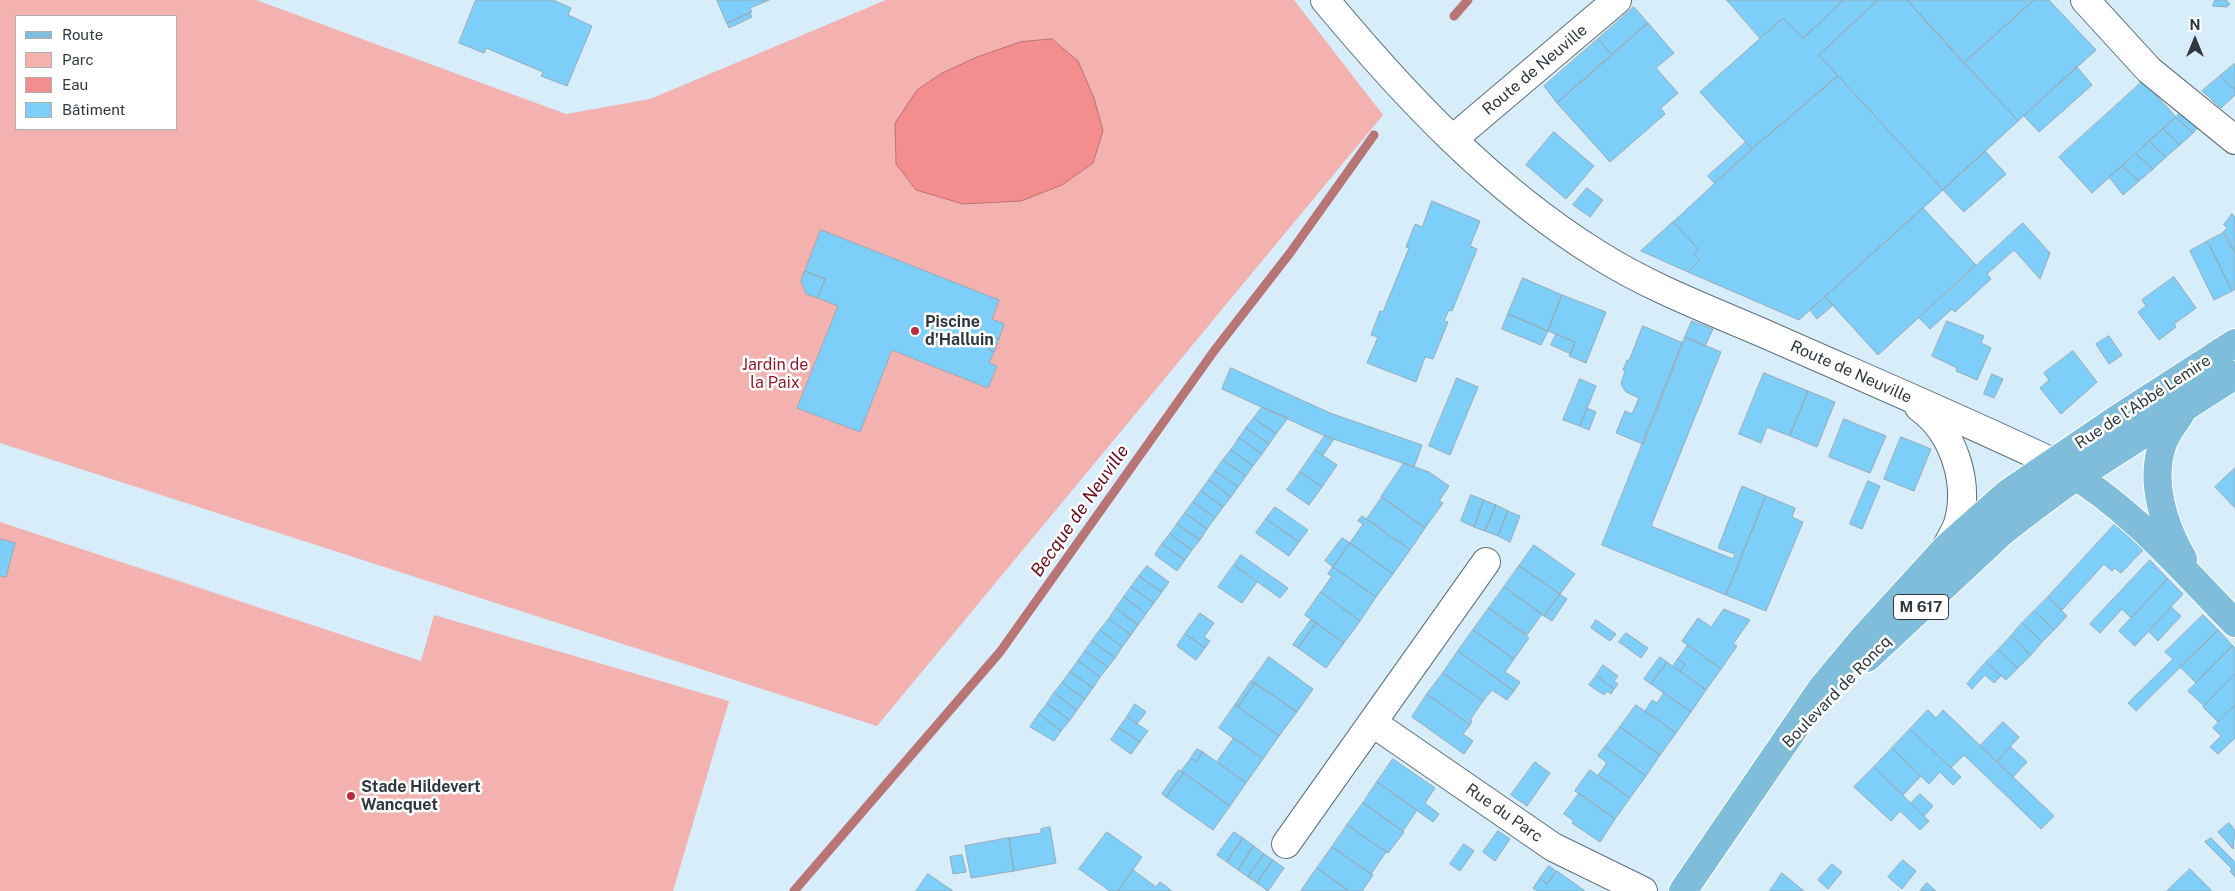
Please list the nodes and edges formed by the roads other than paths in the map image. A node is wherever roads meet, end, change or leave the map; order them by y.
1 (1325, 0) edge
2 (1617, 0) edge
3 (2085, 0) edge
4 (1453, 140) junction
5 (2235, 140) edge
6 (2235, 343) edge
7 (2235, 375) edge
8 (1900, 393) junction
9 (2186, 406) junction
10 (2052, 462) junction
11 (2077, 477) junction
12 (1946, 548) junction
13 (1486, 562) dead end
14 (2212, 599) junction
15 (2235, 623) edge
16 (1373, 723) junction
17 (1780, 753) junction
18 (1286, 844) dead end
19 (1643, 891) edge
20 (1683, 891) edge

1 - 4 street, Route de Neuville
2 - 4 street, Route de Neuville
3 - 5 street
4 - 8 street, Route de Neuville
6 - 10 main road, Rue de l'Abbé Lemire / M 617
7 - 9 main road, Rue de l'Abbé Lemire / M 617
8 - 10 street, Route de Neuville
8 - 12 street
9 - 11 main road, Rue de l'Abbé Lemire / M 617
9 - 14 main road
10 - 11 main road, Route de Neuville
10 - 12 main road, Boulevard de Roncq / M 617
11 - 14 main road, Route de Neuville
11 - 17 main road, Boulevard de Roncq / M 617
12 - 17 main road, Boulevard de Roncq / M 617
13 - 16 street
14 - 15 main road, Route de Neuville
16 - 18 street
16 - 19 street, Rue du Parc
17 - 20 main road, Boulevard de Roncq / M 617

